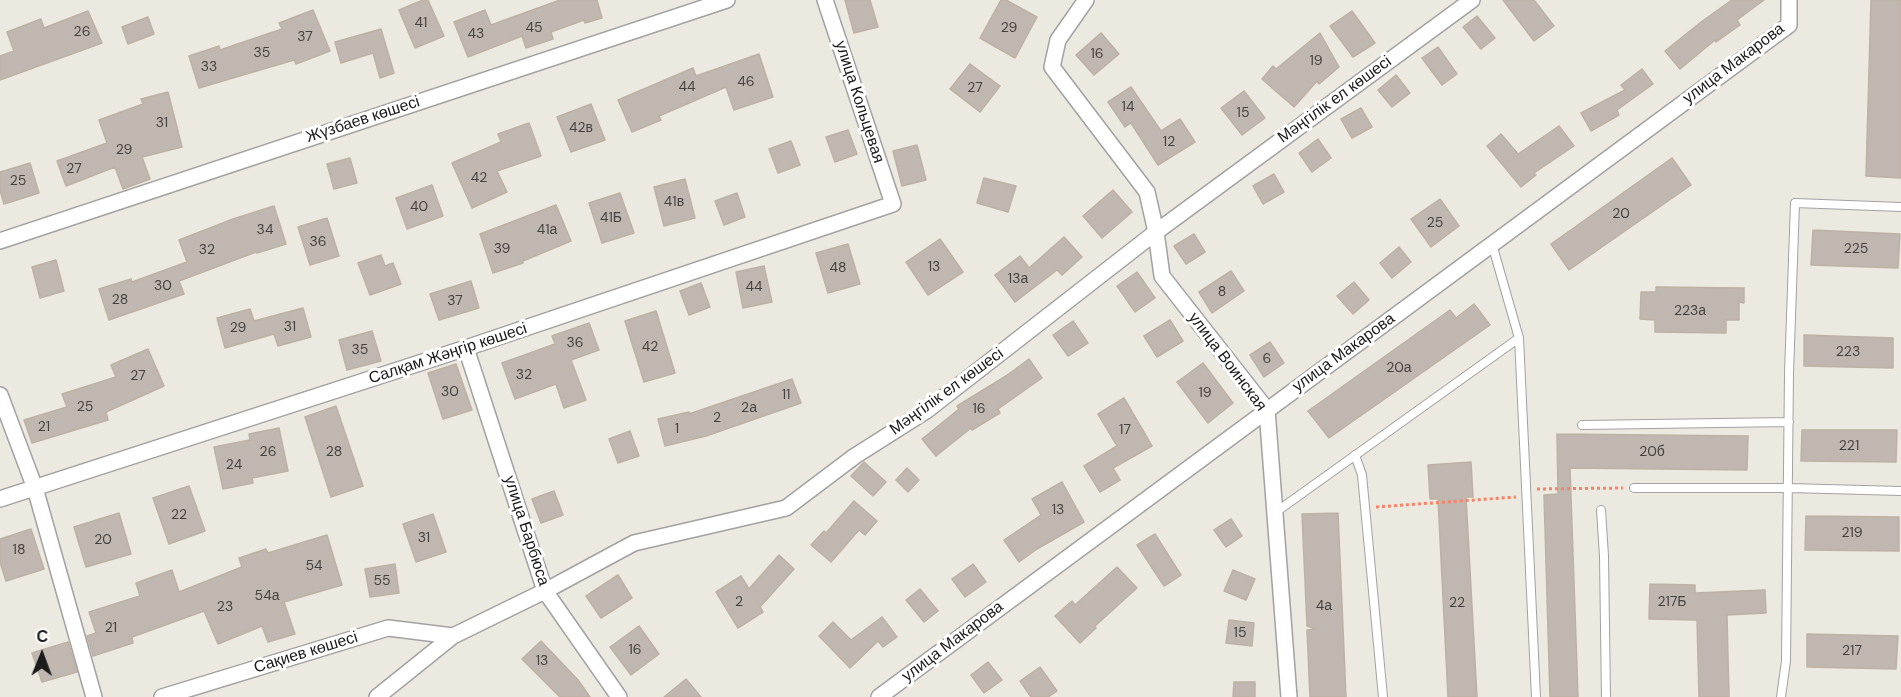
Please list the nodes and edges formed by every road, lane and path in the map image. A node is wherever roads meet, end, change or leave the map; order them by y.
1 (727, 0) edge
2 (825, 0) edge
3 (1086, 0) edge
4 (1472, 0) edge
5 (1788, 0) edge
6 (893, 204) joint
7 (1901, 207) edge
8 (1156, 232) junction
9 (0, 241) edge
10 (1492, 244) junction
11 (1519, 338) junction
12 (466, 348) junction
13 (0, 395) edge
14 (1267, 410) junction
15 (1789, 422) junction
16 (1582, 425) dead end
17 (1355, 455) junction
18 (35, 488) junction
19 (1634, 488) joint
20 (1789, 488) junction
21 (1901, 491) edge
22 (1526, 493) junction
23 (0, 499) edge
24 (1365, 508) junction
25 (1600, 510) dead end
26 (1274, 513) junction
27 (545, 591) junction
28 (453, 636) junction
29 (94, 697) edge
30 (162, 697) edge
31 (377, 697) edge
32 (619, 697) edge
33 (879, 697) edge
34 (1289, 697) edge
35 (1383, 697) edge
36 (1536, 697) edge
37 (1606, 697) edge
38 (1781, 697) edge

1 - 9 street, Жүзбаев көшесі
2 - 6 street, улица Кольцевая
3 - 8 street, улица Воинская
4 - 8 street, Мәңгілік ел көшесі
5 - 10 street, улица Макарова
6 - 12 street, Салқам Жәңгір көшесі
7 - 15 lane
8 - 14 street, улица Воинская
8 - 27 street, Мәңгілік ел көшесі
10 - 11 lane
10 - 14 street, улица Макарова
11 - 17 lane
11 - 22 lane
12 - 18 street, Салқам Жәңгір көшесі
12 - 27 street, улица Барбюса
13 - 18 street
14 - 26 street, улица Воинская
14 - 33 street, улица Макарова
15 - 16 lane
15 - 20 lane
17 - 24 lane
17 - 26 lane
18 - 23 street, Салқам Жәңгір көшесі
18 - 29 street
19 - 20 lane
19 - 22 path
20 - 21 lane
20 - 38 lane
22 - 24 path
22 - 36 lane
24 - 35 lane
25 - 37 lane
26 - 34 street, улица Воинская
27 - 28 street, Мәңгілік ел көшесі
27 - 32 street, улица Барбюса
28 - 30 street, Сақиев көшесі
28 - 31 street, Мәңгілік ел көшесі

